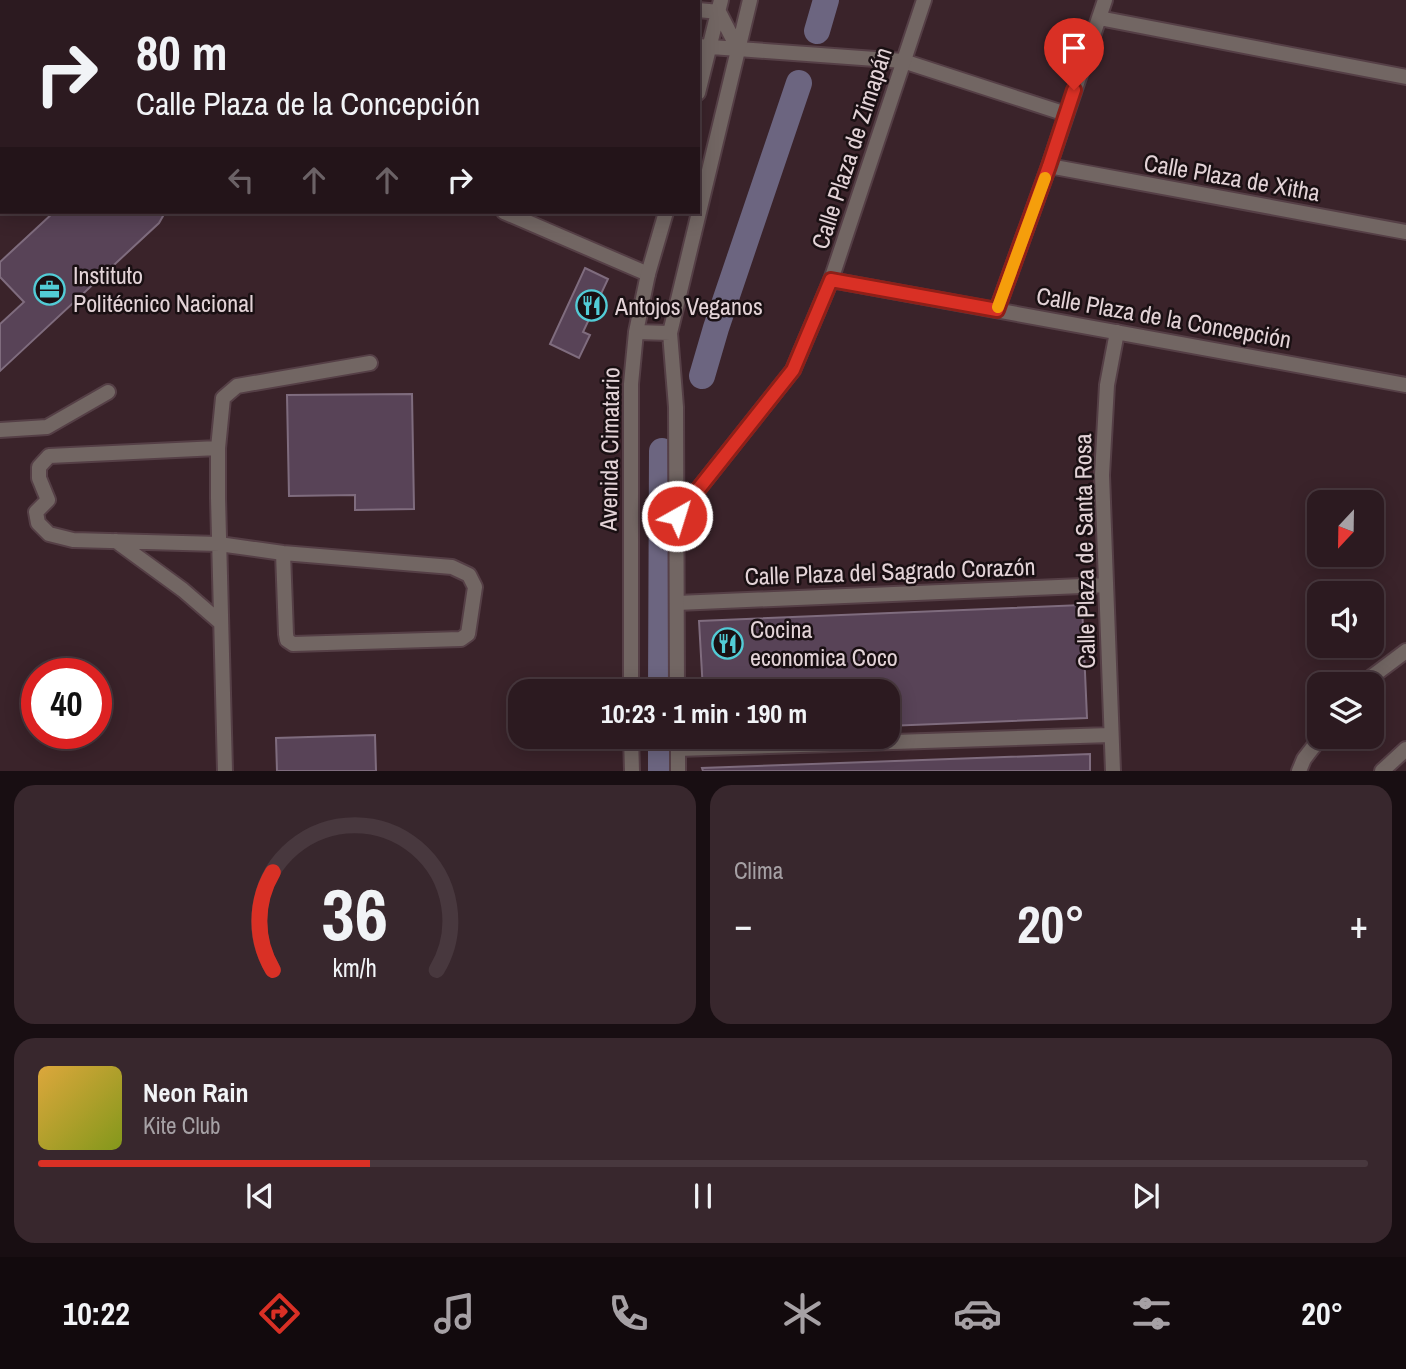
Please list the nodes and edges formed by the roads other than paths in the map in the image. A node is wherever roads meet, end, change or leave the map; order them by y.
1 (750, 0) edge
2 (924, 0) edge
3 (1105, 0) edge
4 (720, 6) edge
5 (700, 10) edge
6 (1099, 18) junction
7 (705, 47) edge
8 (738, 49) junction
9 (903, 61) junction
10 (1406, 77) edge
11 (700, 80) edge
12 (1066, 114) junction
13 (1049, 166) junction
14 (700, 208) edge
15 (509, 214) edge
16 (665, 214) edge
17 (698, 214) edge
18 (1406, 232) edge
19 (648, 274) junction
20 (831, 280) junction
21 (997, 310) junction
22 (636, 332) junction
23 (1117, 332) junction
24 (670, 333) junction
25 (370, 363) dead end
26 (1406, 385) edge
27 (107, 392) dead end
28 (0, 430) edge
29 (218, 448) junction
30 (677, 516) junction
31 (116, 541) junction
32 (219, 544) junction
33 (283, 553) junction
34 (1105, 585) junction
35 (677, 603) junction
36 (221, 623) junction
37 (1406, 651) edge
38 (1378, 672) edge
39 (631, 679) edge
40 (677, 679) edge
41 (1111, 735) junction
42 (900, 739) edge
43 (631, 749) edge
44 (678, 749) edge
45 (1312, 749) edge
46 (1406, 749) edge
47 (225, 771) edge
48 (632, 771) edge
49 (678, 771) edge
50 (1113, 771) edge
51 (1299, 771) edge
52 (1382, 771) edge

1 - 8 street
2 - 9 street, Calle Plaza de Zimapán
3 - 6 street
4 - 5 street
4 - 7 street
4 - 8 street
6 - 10 street
6 - 12 street
7 - 8 street
7 - 11 street
8 - 9 street
8 - 14 street
9 - 12 street
9 - 20 street, Calle Plaza de Zimapán
12 - 13 street
13 - 18 street, Calle Plaza de Xitha
13 - 21 street
15 - 19 street
16 - 19 street, Avenida Cimatario
17 - 24 street
19 - 22 street, Avenida Cimatario
20 - 21 street, Calle Plaza de la Concepción
20 - 30 street, Calle Plaza de Zimapán
21 - 23 street, Calle Plaza de la Concepción
22 - 24 street
22 - 39 street, Avenida Cimatario
23 - 26 street, Calle Plaza de la Concepción
23 - 34 street, Calle Plaza de Santa Rosa
24 - 30 street
25 - 29 street
27 - 28 street
29 - 31 street
29 - 32 street
30 - 35 street
31 - 32 street
31 - 36 street
32 - 33 street
32 - 36 street
33 - 33 street
34 - 35 street, Calle Plaza del Sagrado Corazón
34 - 41 street, Calle Plaza de Santa Rosa
35 - 40 street
36 - 47 street
37 - 38 street
41 - 42 street
41 - 50 street, Calle Plaza de Santa Rosa
43 - 48 street
44 - 49 street
45 - 51 street
46 - 52 street

